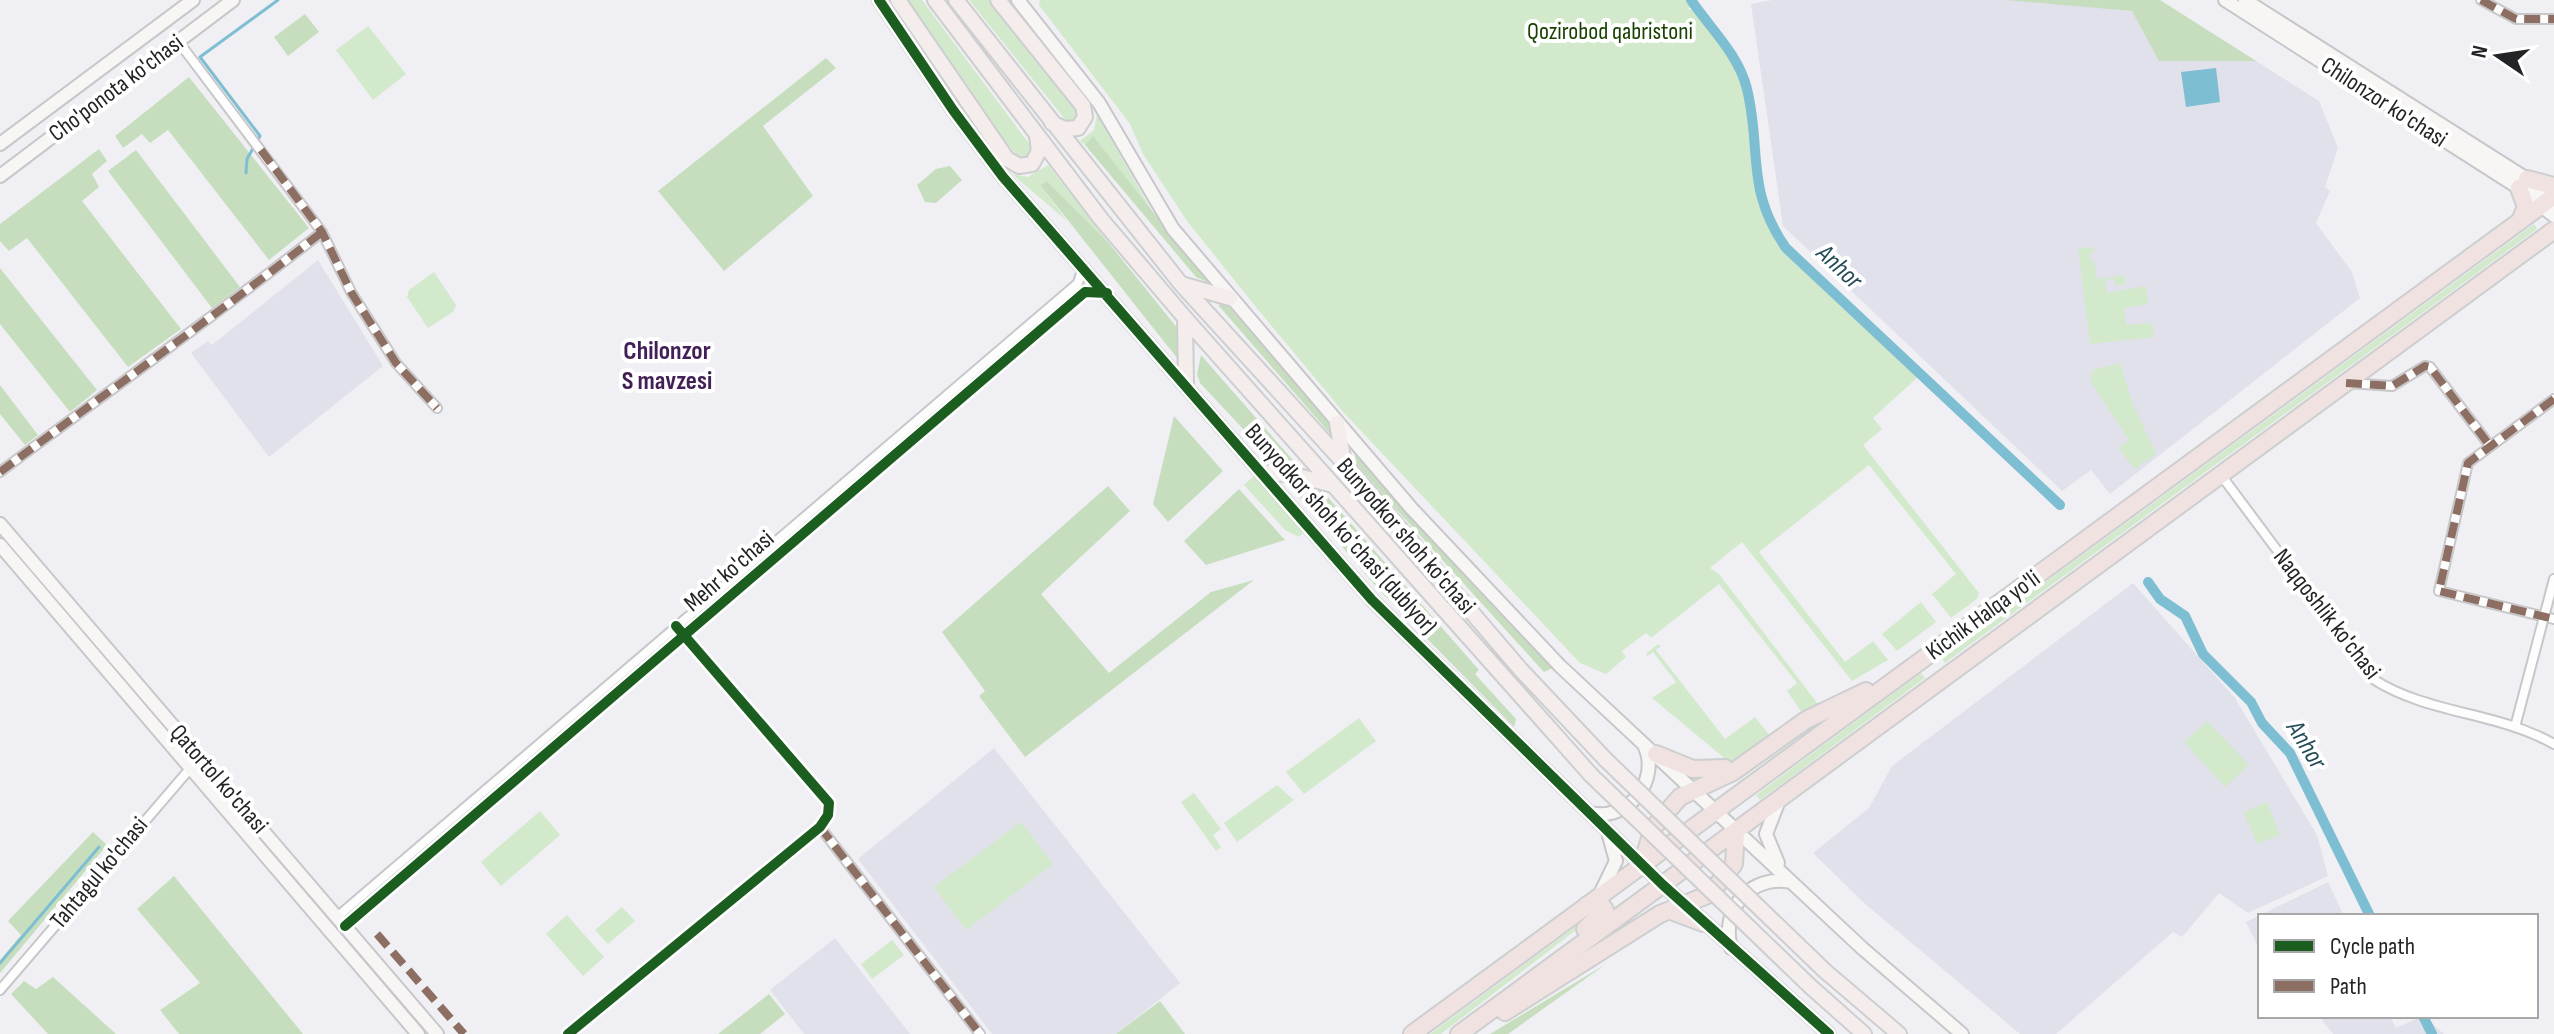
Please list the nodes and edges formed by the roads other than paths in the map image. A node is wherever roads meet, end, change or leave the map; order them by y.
1 (193, 0) edge
2 (233, 0) edge
3 (879, 0) edge
4 (898, 0) edge
5 (935, 0) edge
6 (956, 0) edge
7 (998, 0) edge
8 (1018, 0) edge
9 (2225, 0) edge
10 (2245, 0) edge
11 (2481, 0) edge
12 (2554, 19) edge
13 (178, 41) junction
14 (1052, 123) junction
15 (1037, 136) junction
16 (0, 144) edge
17 (2, 173) edge
18 (2523, 184) junction
19 (2551, 201) edge
20 (2519, 222) junction
21 (2554, 230) edge
22 (322, 232) junction
23 (1083, 267) junction
24 (1078, 283) junction
25 (1181, 284) junction
26 (1085, 292) junction
27 (1107, 293) junction
28 (1230, 298) junction
29 (1185, 318) junction
30 (2346, 383) junction
31 (1186, 385) junction
32 (2554, 399) edge
33 (437, 408) dead end
34 (1337, 423) junction
35 (2490, 446) junction
36 (1344, 463) junction
37 (0, 472) edge
38 (1263, 472) junction
39 (2221, 475) junction
40 (1333, 485) junction
41 (835, 490) junction
42 (843, 499) junction
43 (821, 503) junction
44 (828, 512) junction
45 (0, 524) edge
46 (0, 545) edge
47 (2554, 579) edge
48 (2550, 618) edge
49 (684, 619) junction
50 (676, 626) junction
51 (692, 629) junction
52 (684, 635) junction
53 (1935, 650) junction
54 (1905, 672) junction
55 (1951, 673) junction
56 (592, 698) junction
57 (600, 707) junction
58 (2515, 727) junction
59 (2554, 744) edge
60 (1649, 748) junction
61 (200, 757) junction
62 (1749, 761) junction
63 (189, 766) junction
64 (1693, 789) junction
65 (1784, 796) junction
66 (1716, 811) junction
67 (1594, 817) junction
68 (820, 827) junction
69 (1736, 831) junction
70 (1642, 865) junction
71 (1791, 882) junction
72 (1663, 885) junction
73 (1587, 905) junction
74 (1677, 908) junction
75 (341, 922) junction
76 (1703, 923) joint
77 (330, 931) junction
78 (1731, 948) junction
79 (1530, 982) junction
80 (0, 990) edge
81 (418, 1034) edge
82 (437, 1034) edge
83 (568, 1034) edge
84 (979, 1034) edge
85 (1412, 1034) edge
86 (1459, 1034) edge
87 (1468, 1034) edge
88 (1829, 1034) edge
89 (1864, 1034) edge
90 (1899, 1034) edge
91 (1962, 1034) edge

1 - 16 street, Cho'ponota ko'chasi
2 - 13 street, Cho'ponota ko'chasi
3 - 23 street, Bunyodkor shoh koʻchasi (dublyor)
4 - 15 main road
5 - 15 main road, Bunyodkor shoh ko'chasi
6 - 14 main road, Bunyodkor shoh ko'chasi
7 - 14 main road
8 - 28 street
9 - 18 street, Chilonzor ko'chasi
10 - 18 street, Chilonzor ko'chasi
11 - 12 street
13 - 17 street, Cho'ponota ko'chasi
13 - 22 street
14 - 25 main road, Bunyodkor shoh ko'chasi
15 - 29 main road, Bunyodkor shoh ko'chasi
18 - 19 highway
18 - 19 street, Chilonzor ko'chasi
18 - 20 highway
19 - 20 highway, Kichik Halqa yo'li
20 - 53 highway, Kichik Halqa yo'li
21 - 30 highway, Kichik Halqa yo'li
22 - 33 street
22 - 37 street
23 - 24 street
23 - 27 street, Bunyodkor shoh koʻchasi (dublyor)
24 - 26 street
24 - 41 street, Mehr ko'chasi
25 - 28 main road
25 - 36 main road, Bunyodkor shoh ko'chasi
26 - 27 street
26 - 42 street, Mehr ko'chasi
27 - 31 street, Bunyodkor shoh koʻchasi (dublyor)
28 - 34 street
29 - 31 main road
29 - 40 main road, Bunyodkor shoh ko'chasi
30 - 35 street
30 - 39 highway, Kichik Halqa yo'li
31 - 38 street, Bunyodkor shoh koʻchasi (dublyor)
32 - 35 street
34 - 36 main road
34 - 60 street
35 - 48 street
36 - 90 main road, Bunyodkor shoh ko'chasi, bridge
38 - 40 main road
38 - 67 street, Bunyodkor shoh koʻchasi (dublyor)
39 - 55 highway, Kichik Halqa yo'li
39 - 58 street, Naqqoshlik ko'chasi
40 - 89 main road, Bunyodkor shoh ko'chasi, bridge
41 - 42 street
41 - 43 street, Mehr ko'chasi
42 - 44 street, Mehr ko'chasi
43 - 44 street
43 - 49 street, Mehr ko'chasi
44 - 51 street, Mehr ko'chasi
45 - 61 street, Qatortol ko'chasi
46 - 63 street, Qatortol ko'chasi
47 - 48 street
48 - 58 street
49 - 50 street, Mehr ko'chasi
49 - 51 street
50 - 52 street
50 - 56 street, Mehr ko'chasi
51 - 52 street, Mehr ko'chasi
52 - 57 street, Mehr ko'chasi
52 - 68 street
53 - 54 highway, Kichik Halqa yo'li
53 - 55 highway
54 - 62 highway
54 - 66 highway, Kichik Halqa yo'li
55 - 65 highway, Kichik Halqa yo'li
56 - 57 street
56 - 75 street, Mehr ko'chasi
57 - 75 street, Mehr ko'chasi
58 - 59 street, Naqqoshlik ko'chasi
60 - 62 highway
60 - 64 street
60 - 67 street
61 - 63 street, Tahtagul ko'chasi
61 - 75 street, Qatortol ko'chasi
62 - 64 highway
63 - 77 street, Qatortol ko'chasi
63 - 80 street, Tahtagul ko'chasi
64 - 66 street
64 - 70 highway
65 - 69 highway, Kichik Halqa yo'li
65 - 71 street
66 - 69 street
66 - 70 highway, Kichik Halqa yo'li
67 - 70 street, Bunyodkor shoh koʻchasi (dublyor)
67 - 73 street
68 - 83 street
68 - 84 street
69 - 71 street
69 - 72 highway, Kichik Halqa yo'li
69 - 74 highway
70 - 72 street, Bunyodkor shoh koʻchasi (dublyor)
70 - 73 highway, Kichik Halqa yo'li
71 - 78 street
71 - 91 street
72 - 74 street, Bunyodkor shoh koʻchasi (dublyor)
72 - 79 highway, Kichik Halqa yo'li
73 - 79 highway
73 - 85 highway, Kichik Halqa yo'li
74 - 76 highway
74 - 87 highway
75 - 77 street
75 - 82 street, Qatortol ko'chasi
76 - 78 street
77 - 81 street, Qatortol ko'chasi
78 - 88 street
79 - 86 highway, Kichik Halqa yo'li

